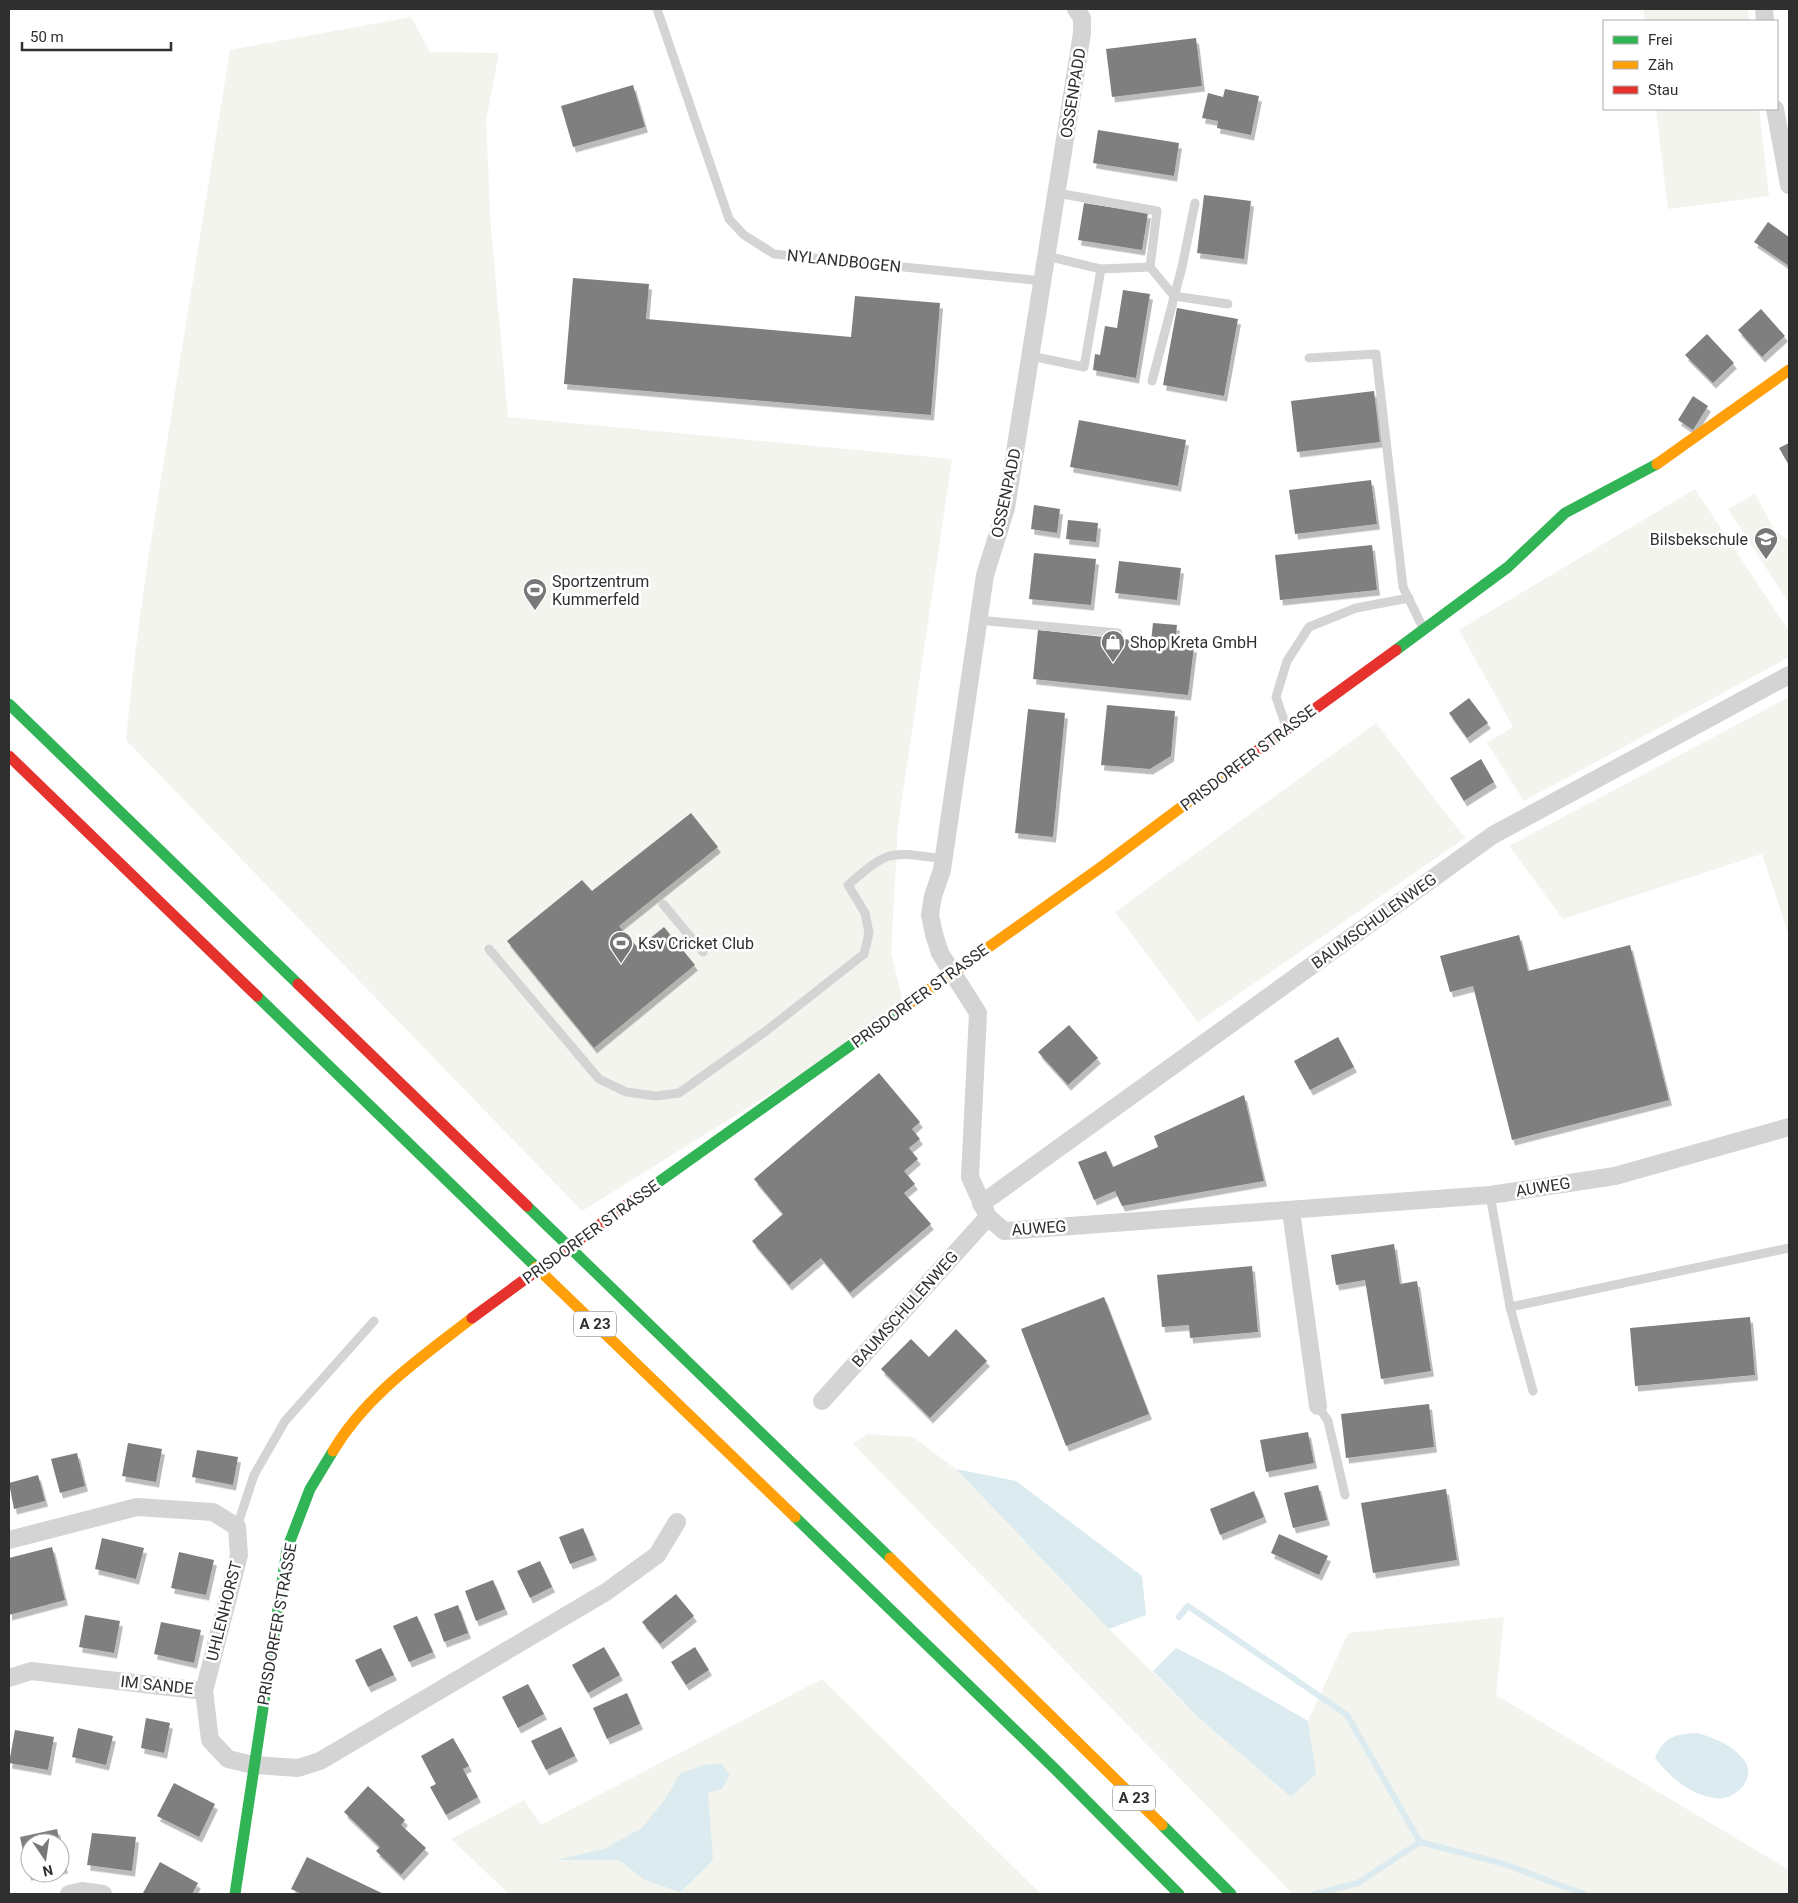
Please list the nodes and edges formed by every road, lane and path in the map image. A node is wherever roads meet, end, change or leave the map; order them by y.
1 (657, 9) edge
2 (1077, 9) edge
3 (1775, 110) edge
4 (1789, 185) edge
5 (1057, 193) junction
6 (1195, 203) dead end
7 (1047, 256) junction
8 (1150, 267) junction
9 (1101, 269) junction
10 (1043, 281) junction
11 (1174, 296) junction
12 (1228, 304) dead end
13 (1031, 356) junction
14 (1309, 358) dead end
15 (1789, 370) edge
16 (1152, 381) dead end
17 (1409, 598) junction
18 (978, 620) junction
19 (1424, 630) junction
20 (1118, 633) dead end
21 (1789, 675) edge
22 (9, 704) edge
23 (1287, 728) junction
24 (9, 756) edge
25 (944, 859) junction
26 (663, 904) dead end
27 (489, 949) dead end
28 (703, 952) dead end
29 (953, 972) junction
30 (1789, 1127) edge
31 (1490, 1195) junction
32 (985, 1210) junction
33 (1291, 1211) junction
34 (1789, 1248) edge
35 (1510, 1307) junction
36 (374, 1321) dead end
37 (1532, 1391) dead end
38 (822, 1401) dead end
39 (1318, 1406) joint
40 (1345, 1495) dead end
41 (677, 1522) dead end
42 (237, 1527) junction
43 (9, 1540) edge
44 (9, 1678) edge
45 (204, 1690) junction
46 (253, 1765) junction
47 (69, 1894) edge
48 (103, 1894) edge
49 (235, 1894) edge
50 (1179, 1894) edge
51 (1231, 1894) edge

1 - 10 lane, NYLANDBOGEN
2 - 5 street, OSSENPADD
3 - 4 street
5 - 7 street, OSSENPADD
5 - 8 lane
6 - 11 lane
7 - 9 lane
7 - 10 street, OSSENPADD
8 - 9 lane
8 - 11 lane
9 - 13 lane
10 - 13 street, OSSENPADD
11 - 12 lane
11 - 16 lane
13 - 18 street, OSSENPADD
14 - 17 lane
15 - 19 main road, PRISDORFER STRASSE
17 - 19 lane
17 - 23 lane
18 - 20 lane
18 - 25 street, OSSENPADD
19 - 23 main road, PRISDORFER STRASSE
21 - 32 street, BAUMSCHULENWEG
22 - 51 main road, A 23
23 - 29 main road, PRISDORFER STRASSE
24 - 50 main road, A 23
25 - 27 lane
25 - 29 street, OSSENPADD
26 - 28 lane
29 - 32 street
29 - 46 main road, PRISDORFER STRASSE, bridge
30 - 31 street, AUWEG
31 - 33 street, AUWEG
31 - 35 lane
32 - 33 street, AUWEG
32 - 38 street, BAUMSCHULENWEG
33 - 39 street
34 - 35 lane
35 - 37 lane
36 - 42 lane
39 - 40 lane
41 - 46 street
42 - 43 street
42 - 45 street, UHLENHORST
44 - 45 street, IM SANDE
45 - 46 street, IM SANDE
46 - 49 main road, PRISDORFER STRASSE
47 - 48 street

